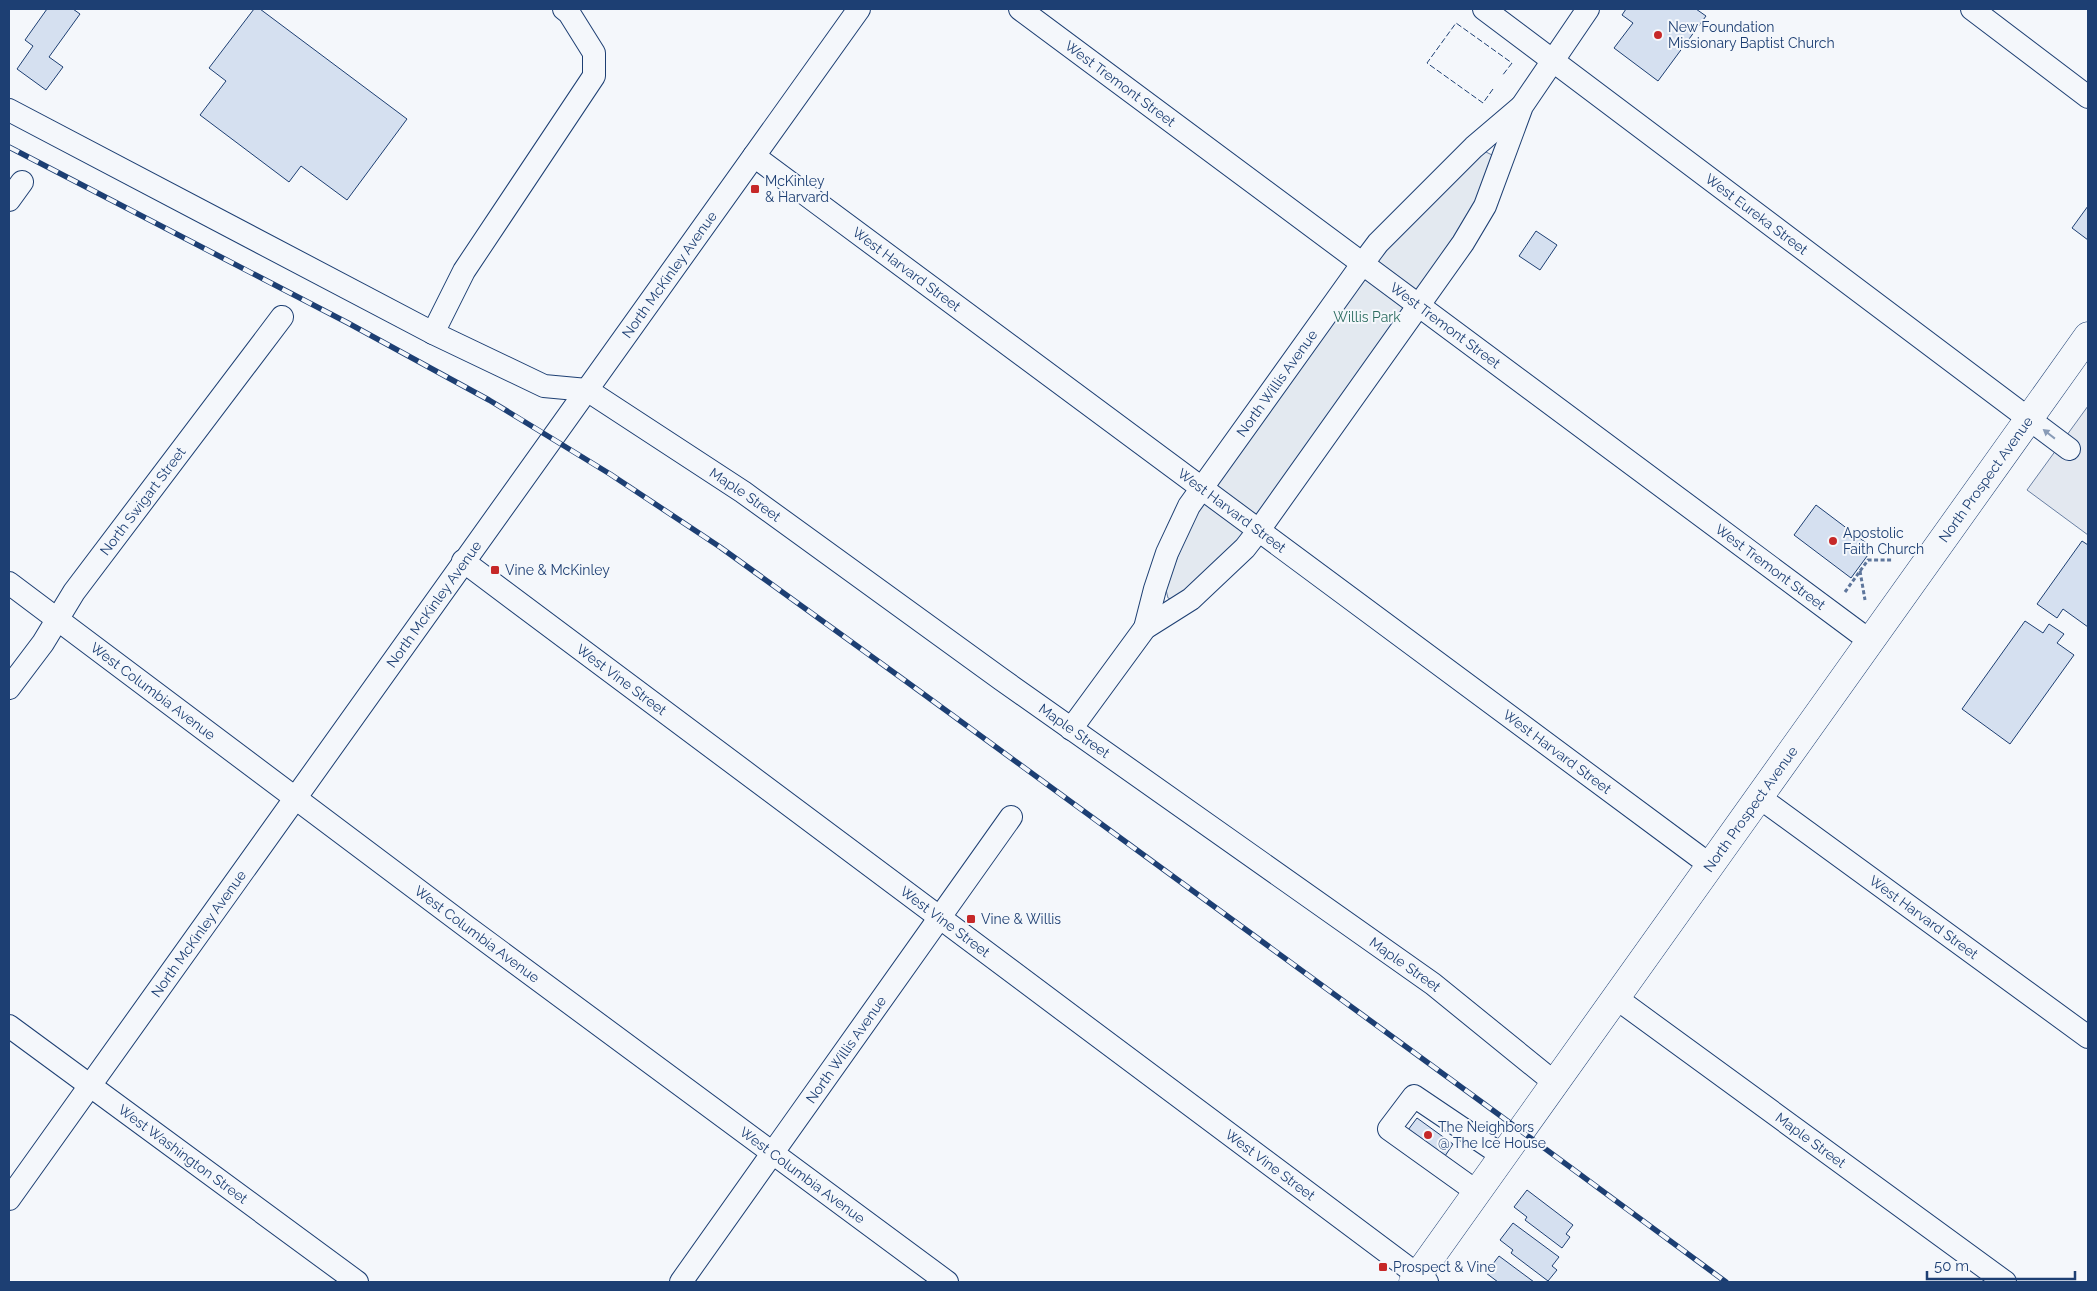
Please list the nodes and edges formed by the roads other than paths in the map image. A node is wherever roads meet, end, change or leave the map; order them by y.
1 (564, 9) edge
2 (859, 9) edge
3 (1020, 9) edge
4 (1484, 9) edge
5 (1588, 9) edge
6 (1972, 9) edge
7 (1552, 60) junction
8 (2088, 96) edge
9 (1522, 106) junction
10 (9, 110) edge
11 (754, 156) junction
12 (1363, 263) junction
13 (1419, 306) junction
14 (282, 317) dead end
15 (433, 333) junction
16 (2088, 336) edge
17 (587, 390) junction
18 (2030, 418) junction
19 (2070, 449) dead end
20 (1202, 487) junction
21 (1259, 530) junction
22 (463, 561) junction
23 (9, 583) edge
24 (57, 619) junction
25 (1145, 628) junction
26 (1870, 641) junction
27 (9, 688) edge
28 (1071, 729) junction
29 (1759, 797) junction
30 (296, 799) junction
31 (1011, 817) dead end
32 (1710, 865) junction
33 (939, 918) junction
34 (1616, 998) junction
35 (9, 1026) edge
36 (2088, 1037) edge
37 (1555, 1083) junction
38 (89, 1085) junction
39 (774, 1153) junction
40 (1503, 1156) junction
41 (1477, 1192) junction
42 (9, 1199) edge
43 (1419, 1280) edge
44 (357, 1282) edge
45 (681, 1282) edge
46 (947, 1282) edge
47 (2005, 1282) edge

1 - 15 street
2 - 11 street, North McKinley Avenue
3 - 12 street, West Tremont Street
4 - 7 street, West Eureka Street
5 - 7 street, North Willis Avenue
6 - 8 street
7 - 9 street, North Willis Avenue
7 - 18 street, West Eureka Street
9 - 12 street, North Willis Avenue
9 - 13 street, North Willis Avenue
10 - 15 street
11 - 17 street, North McKinley Avenue
11 - 20 street, West Harvard Street
12 - 13 street, West Tremont Street
12 - 20 street, North Willis Avenue
13 - 21 street, North Willis Avenue
13 - 26 street, West Tremont Street
14 - 24 street, North Swigart Street
15 - 17 street
16 - 18 main road, North Prospect Avenue
17 - 22 street, North McKinley Avenue
17 - 28 street, Maple Street
19 -> 18 street, West Eureka Street
18 - 26 main road, North Prospect Avenue
20 - 21 street, West Harvard Street
20 - 25 street, North Willis Avenue
21 - 25 street, North Willis Avenue
21 - 32 street, West Harvard Street
22 - 30 street, North McKinley Avenue
22 - 33 street, West Vine Street
23 - 24 street, West Columbia Avenue
24 - 27 street, North Swigart Street
24 - 30 street, West Columbia Avenue
25 - 28 street, North Willis Avenue
26 - 29 main road, North Prospect Avenue
28 - 37 street, Maple Street
29 - 32 main road, North Prospect Avenue
29 - 36 street, West Harvard Street
30 - 38 street, North McKinley Avenue
30 - 39 street, West Columbia Avenue
31 - 33 street, North Willis Avenue
32 - 34 main road, North Prospect Avenue
33 - 39 street, North Willis Avenue
33 - 43 street, West Vine Street
34 - 37 main road, North Prospect Avenue
34 - 47 street, Maple Street
35 - 38 street, West Washington Street
37 - 40 main road, North Prospect Avenue
38 - 42 street, North McKinley Avenue
38 - 44 street, West Washington Street
39 - 45 street, North Willis Avenue
39 - 46 street, West Columbia Avenue
40 - 41 main road, North Prospect Avenue
40 - 41 street
41 - 43 main road, North Prospect Avenue

